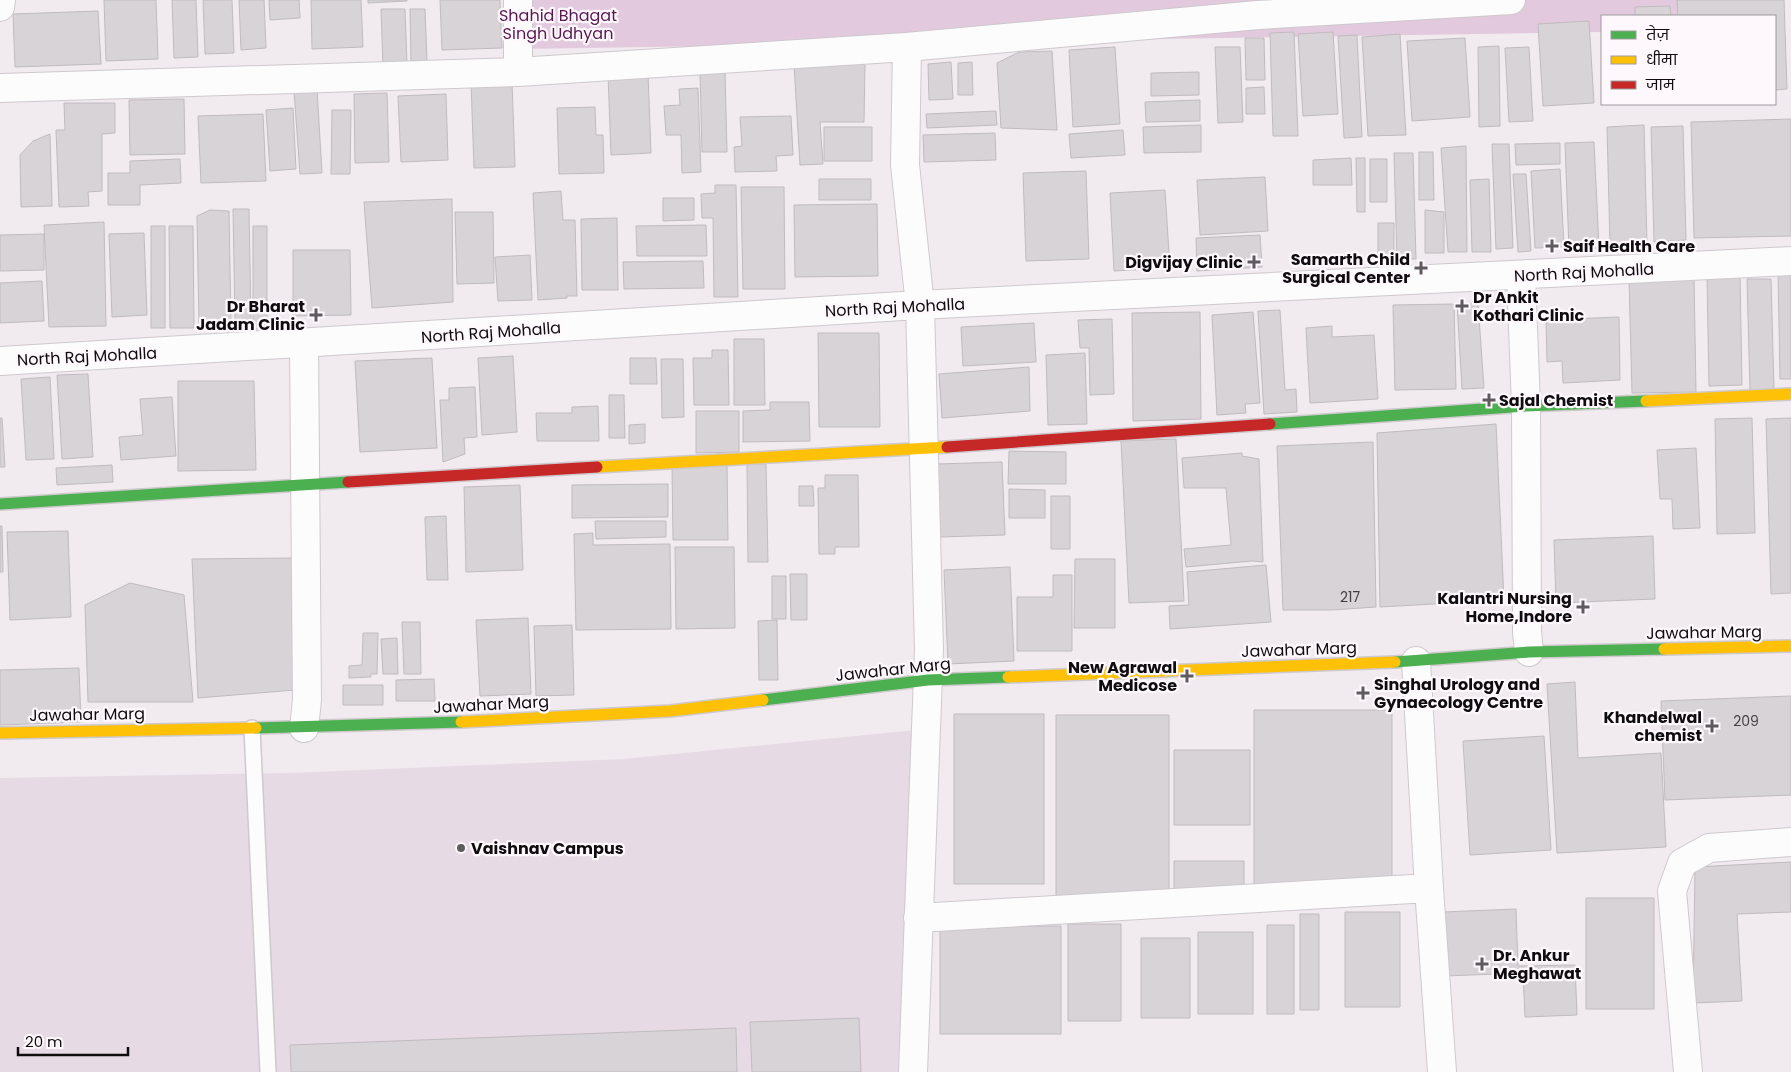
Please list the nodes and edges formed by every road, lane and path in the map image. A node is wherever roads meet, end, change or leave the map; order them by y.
1 (1, 0) edge
2 (518, 0) edge
3 (1511, 0) edge
4 (0, 7) edge
5 (1258, 7) edge
6 (907, 46) junction
7 (518, 72) junction
8 (0, 88) edge
9 (1791, 260) edge
10 (1521, 276) junction
11 (920, 305) junction
12 (304, 344) junction
13 (0, 361) edge
14 (1791, 394) edge
15 (1526, 406) junction
16 (923, 449) junction
17 (305, 484) junction
18 (0, 504) edge
19 (1791, 646) edge
20 (1529, 652) junction
21 (1416, 661) junction
22 (928, 680) junction
23 (252, 728) junction
24 (304, 728) junction
25 (0, 733) edge
26 (1791, 842) edge
27 (1429, 888) junction
28 (918, 918) junction
29 (268, 1072) edge
30 (913, 1072) edge
31 (1442, 1072) edge
32 (1688, 1072) edge

1 - 4 street
2 - 7 street
3 - 5 street
5 - 6 street
6 - 7 street
6 - 11 street
7 - 8 street
9 - 10 street, North Raj Mohalla
10 - 11 street, North Raj Mohalla
10 - 15 street
11 - 12 street, North Raj Mohalla
11 - 16 street
12 - 13 street, North Raj Mohalla
12 - 17 street
14 - 15 main road
15 - 16 main road
15 - 20 street
16 - 17 main road
16 - 22 street
17 - 18 main road
17 - 24 street
19 - 20 main road, Jawahar Marg
20 - 21 main road, Jawahar Marg
21 - 22 main road, Jawahar Marg
21 - 27 street
22 - 24 main road, Jawahar Marg
22 - 28 street
23 - 24 main road, Jawahar Marg
23 - 25 main road, Jawahar Marg
23 - 29 lane
26 - 32 street
27 - 28 street
27 - 31 street
28 - 30 street

